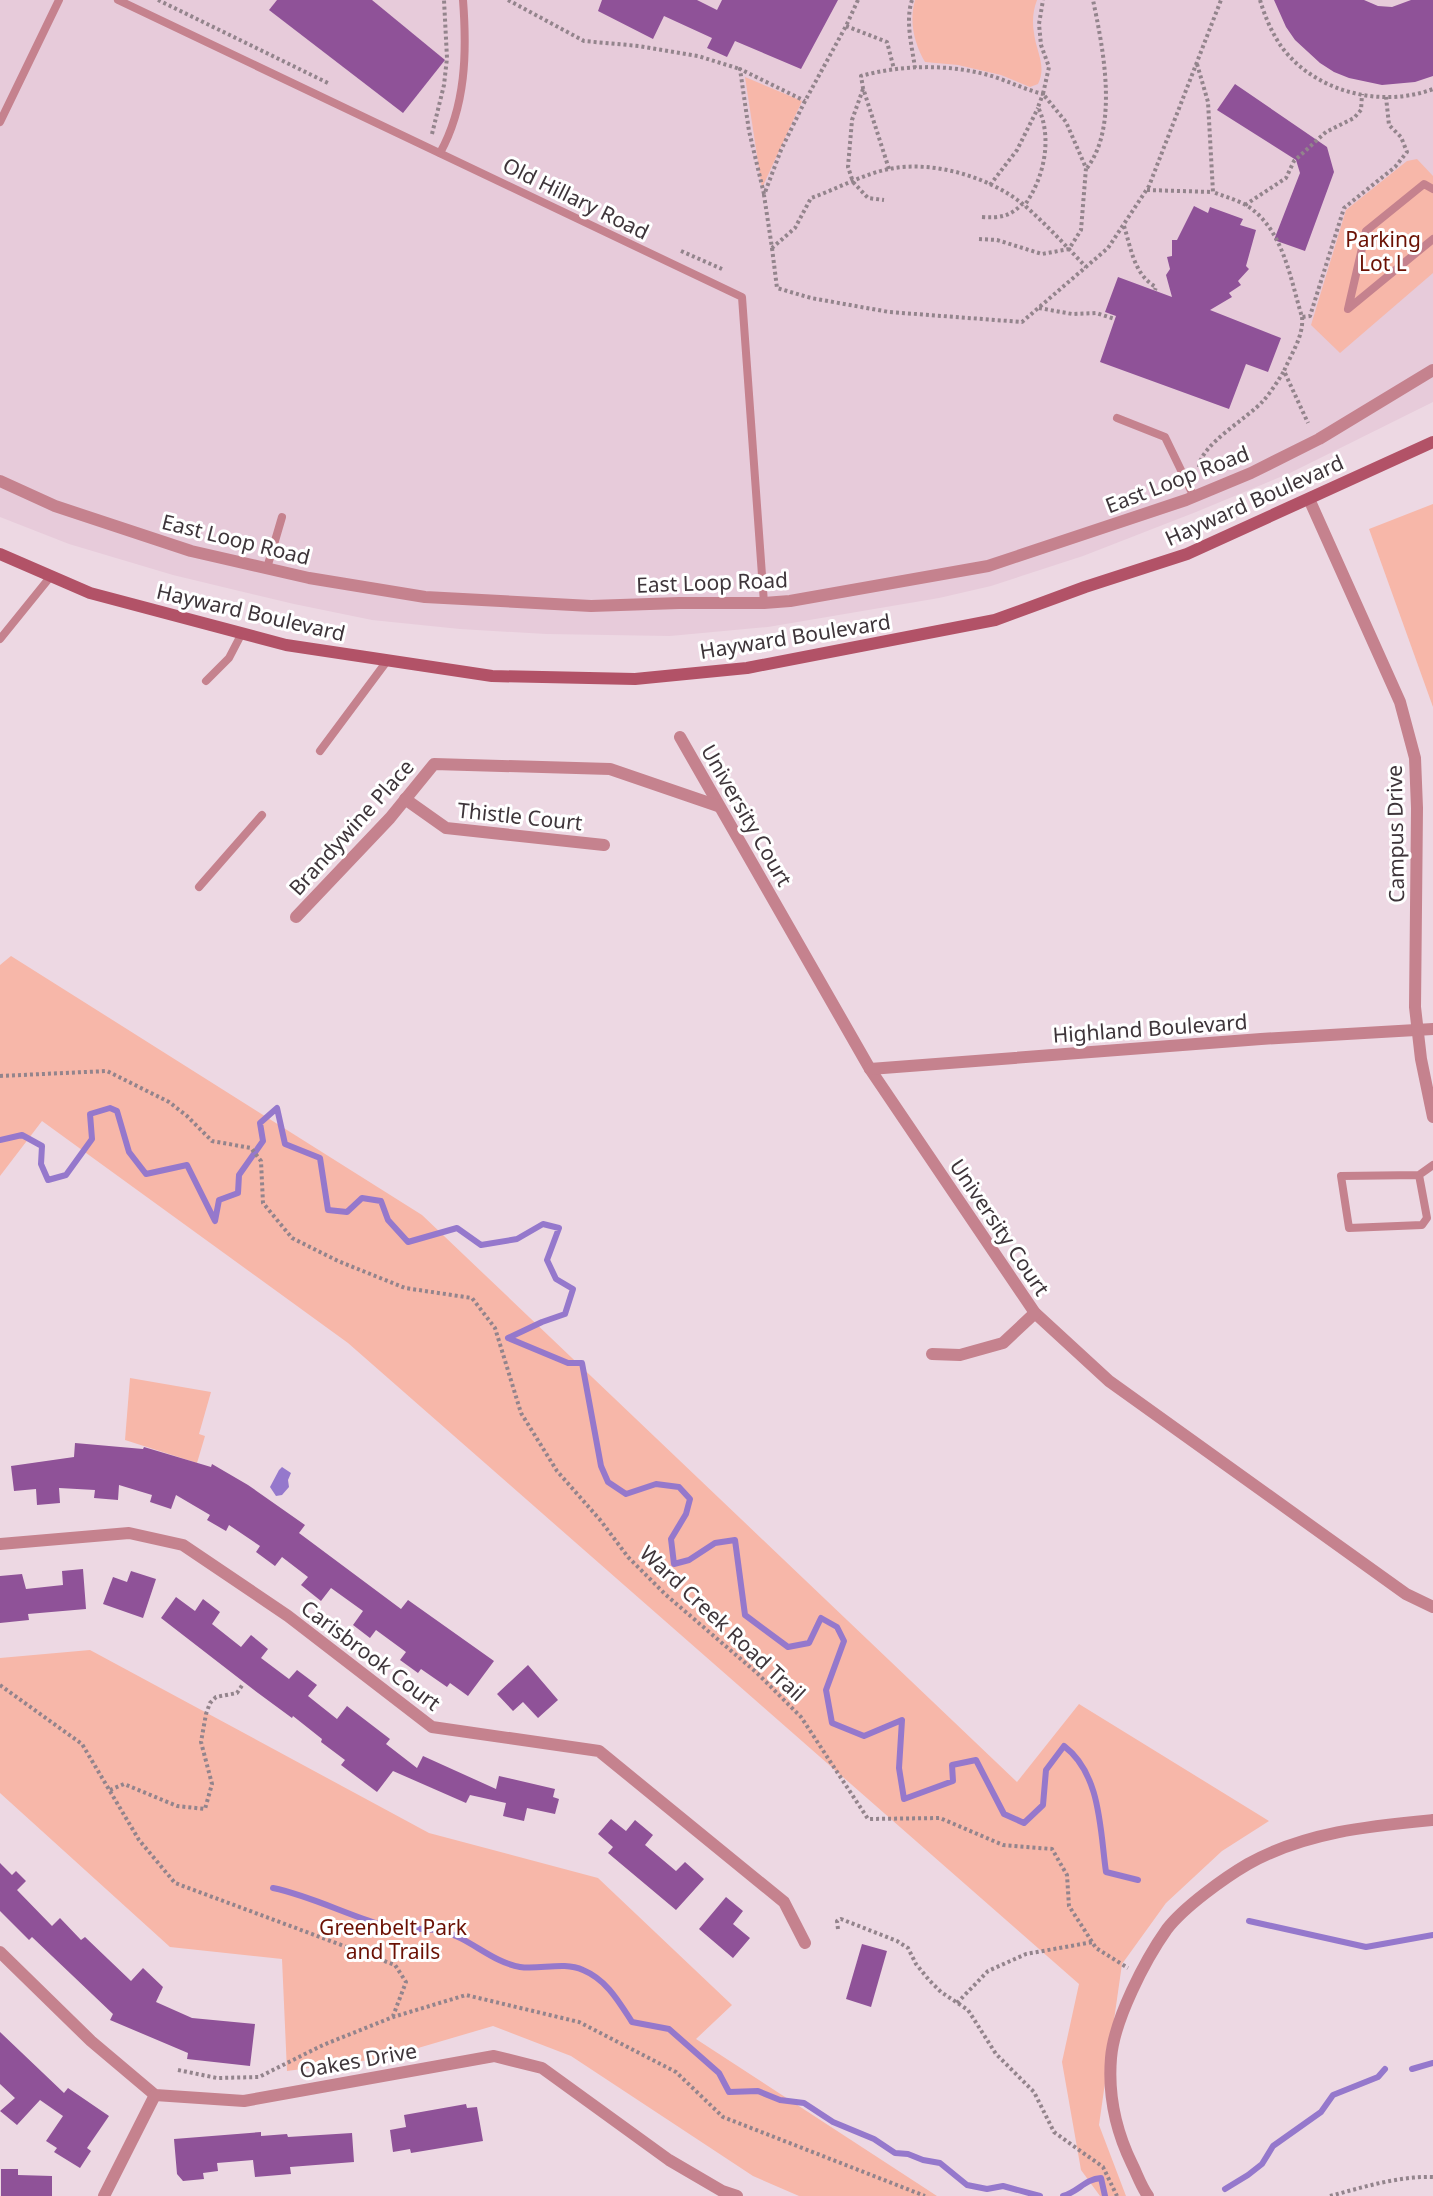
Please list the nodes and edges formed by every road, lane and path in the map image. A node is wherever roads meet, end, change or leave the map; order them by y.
1 (59, 0) edge
2 (118, 0) edge
3 (158, 0) edge
4 (444, 0) edge
5 (463, 0) edge
6 (508, 0) edge
7 (858, 0) edge
8 (912, 0) edge
9 (1043, 0) edge
10 (1093, 0) edge
11 (1221, 0) edge
12 (1260, 0) edge
13 (846, 26) junction
14 (1197, 63) junction
15 (915, 68) junction
16 (740, 69) junction
17 (894, 69) junction
18 (338, 88) dead end
19 (863, 88) junction
20 (1433, 89) edge
21 (1044, 94) junction
22 (1362, 94) junction
23 (1386, 97) junction
24 (805, 101) junction
25 (1038, 107) junction
26 (0, 122) edge
27 (421, 129) dead end
28 (432, 134) junction
29 (447, 141) junction
30 (440, 153) junction
31 (1086, 168) junction
32 (889, 169) junction
33 (853, 182) junction
34 (990, 185) junction
35 (1433, 189) edge
36 (1147, 190) junction
37 (1214, 192) junction
38 (764, 195) junction
39 (884, 200) dead end
40 (1023, 205) junction
41 (1245, 205) junction
42 (982, 217) dead end
43 (1124, 225) junction
44 (979, 239) dead end
45 (1433, 239) edge
46 (772, 248) junction
47 (1069, 249) junction
48 (1086, 267) junction
49 (1155, 290) dead end
50 (1039, 308) junction
51 (1302, 317) junction
52 (1115, 319) dead end
53 (1433, 370) edge
54 (1284, 371) junction
55 (1117, 418) dead end
56 (1308, 423) dead end
57 (1433, 442) edge
58 (1199, 467) dead end
59 (0, 481) edge
60 (1194, 497) junction
61 (1309, 499) junction
62 (282, 517) dead end
63 (1, 556) edge
64 (267, 568) junction
65 (51, 576) junction
66 (764, 603) junction
67 (242, 633) junction
68 (0, 639) edge
69 (387, 661) junction
70 (206, 681) dead end
71 (680, 737) dead end
72 (320, 751) dead end
73 (405, 799) junction
74 (718, 806) junction
75 (262, 815) dead end
76 (604, 845) dead end
77 (199, 887) dead end
78 (296, 918) dead end
79 (1433, 1029) edge
80 (1417, 1031) junction
81 (870, 1069) junction
82 (0, 1076) edge
83 (1433, 1117) edge
84 (1433, 1165) edge
85 (1419, 1175) junction
86 (1035, 1313) junction
87 (932, 1354) dead end
88 (0, 1544) edge
89 (1433, 1607) edge
90 (243, 1684) dead end
91 (0, 1685) edge
92 (110, 1790) junction
93 (1433, 1820) edge
94 (838, 1929) dead end
95 (806, 1942) dead end
96 (1093, 1942) junction
97 (0, 1952) edge
98 (1139, 1975) junction
99 (957, 2003) junction
100 (393, 2017) dead end
101 (155, 2095) junction
102 (1433, 2177) edge
103 (104, 2196) edge
104 (737, 2196) edge
105 (1117, 2196) edge
106 (1148, 2196) edge
107 (1330, 2196) edge

1 - 26 lane
2 - 30 lane, Old Hillary Road
3 - 18 path
4 - 28 path
5 - 29 lane
6 - 16 path
7 - 13 path
8 - 15 path
9 - 21 path
10 - 31 path
11 - 14 path
12 - 22 path
13 - 17 path
13 - 24 path
14 - 36 path
14 - 37 path
15 - 17 path
15 - 21 path
16 - 24 path
16 - 38 path
17 - 19 path
19 - 32 path
19 - 33 path
20 - 23 path
21 - 25 path
21 - 31 path
22 - 23 path
22 - 41 path
23 - 51 path
24 - 38 path
25 - 34 path
25 - 40 path
27 - 28 path
28 - 29 path
29 - 30 lane
30 - 66 lane, Old Hillary Road
31 - 47 path
32 - 33 path
32 - 34 path
33 - 39 path
33 - 46 path
34 - 40 path
35 - 45 lane
36 - 37 path
36 - 43 path
37 - 41 path
38 - 46 path
40 - 42 path
40 - 47 path
41 - 51 path
43 - 48 path
43 - 49 path
44 - 47 path
46 - 50 path
47 - 48 path
48 - 50 path
50 - 52 path
51 - 54 path
53 - 60 street, East Loop Road
54 - 56 path
54 - 58 path
55 - 60 lane
57 - 61 main road, Hayward Boulevard
59 - 64 street, East Loop Road
60 - 66 street, East Loop Road
61 - 69 main road, Hayward Boulevard
61 - 80 street, Campus Drive
62 - 64 lane
63 - 65 main road, Hayward Boulevard
64 - 66 street, East Loop Road
65 - 67 main road, Hayward Boulevard
65 - 68 lane
67 - 69 main road, Hayward Boulevard
67 - 70 lane
69 - 72 lane
71 - 74 street, University Court
73 - 74 street, Brandywine Place
73 - 76 street, Thistle Court
73 - 78 street, Brandywine Place
74 - 81 street, University Court
75 - 77 lane
79 - 80 street, Highland Boulevard
80 - 81 street, Highland Boulevard
80 - 83 street, Campus Drive
81 - 86 street, University Court
82 - 96 path, Ward Creek Road Trail
84 - 85 lane
85 - 85 lane
86 - 87 street
86 - 89 street, University Court
88 - 95 street, Carisbrook Court
90 - 92 path
91 - 92 path
92 - 100 path
93 - 98 street
94 - 99 path
96 - 98 path, Ward Creek Road Trail
96 - 99 path
97 - 101 street
98 - 106 street
99 - 105 path
101 - 103 street
101 - 104 street, Oakes Drive
102 - 107 path

